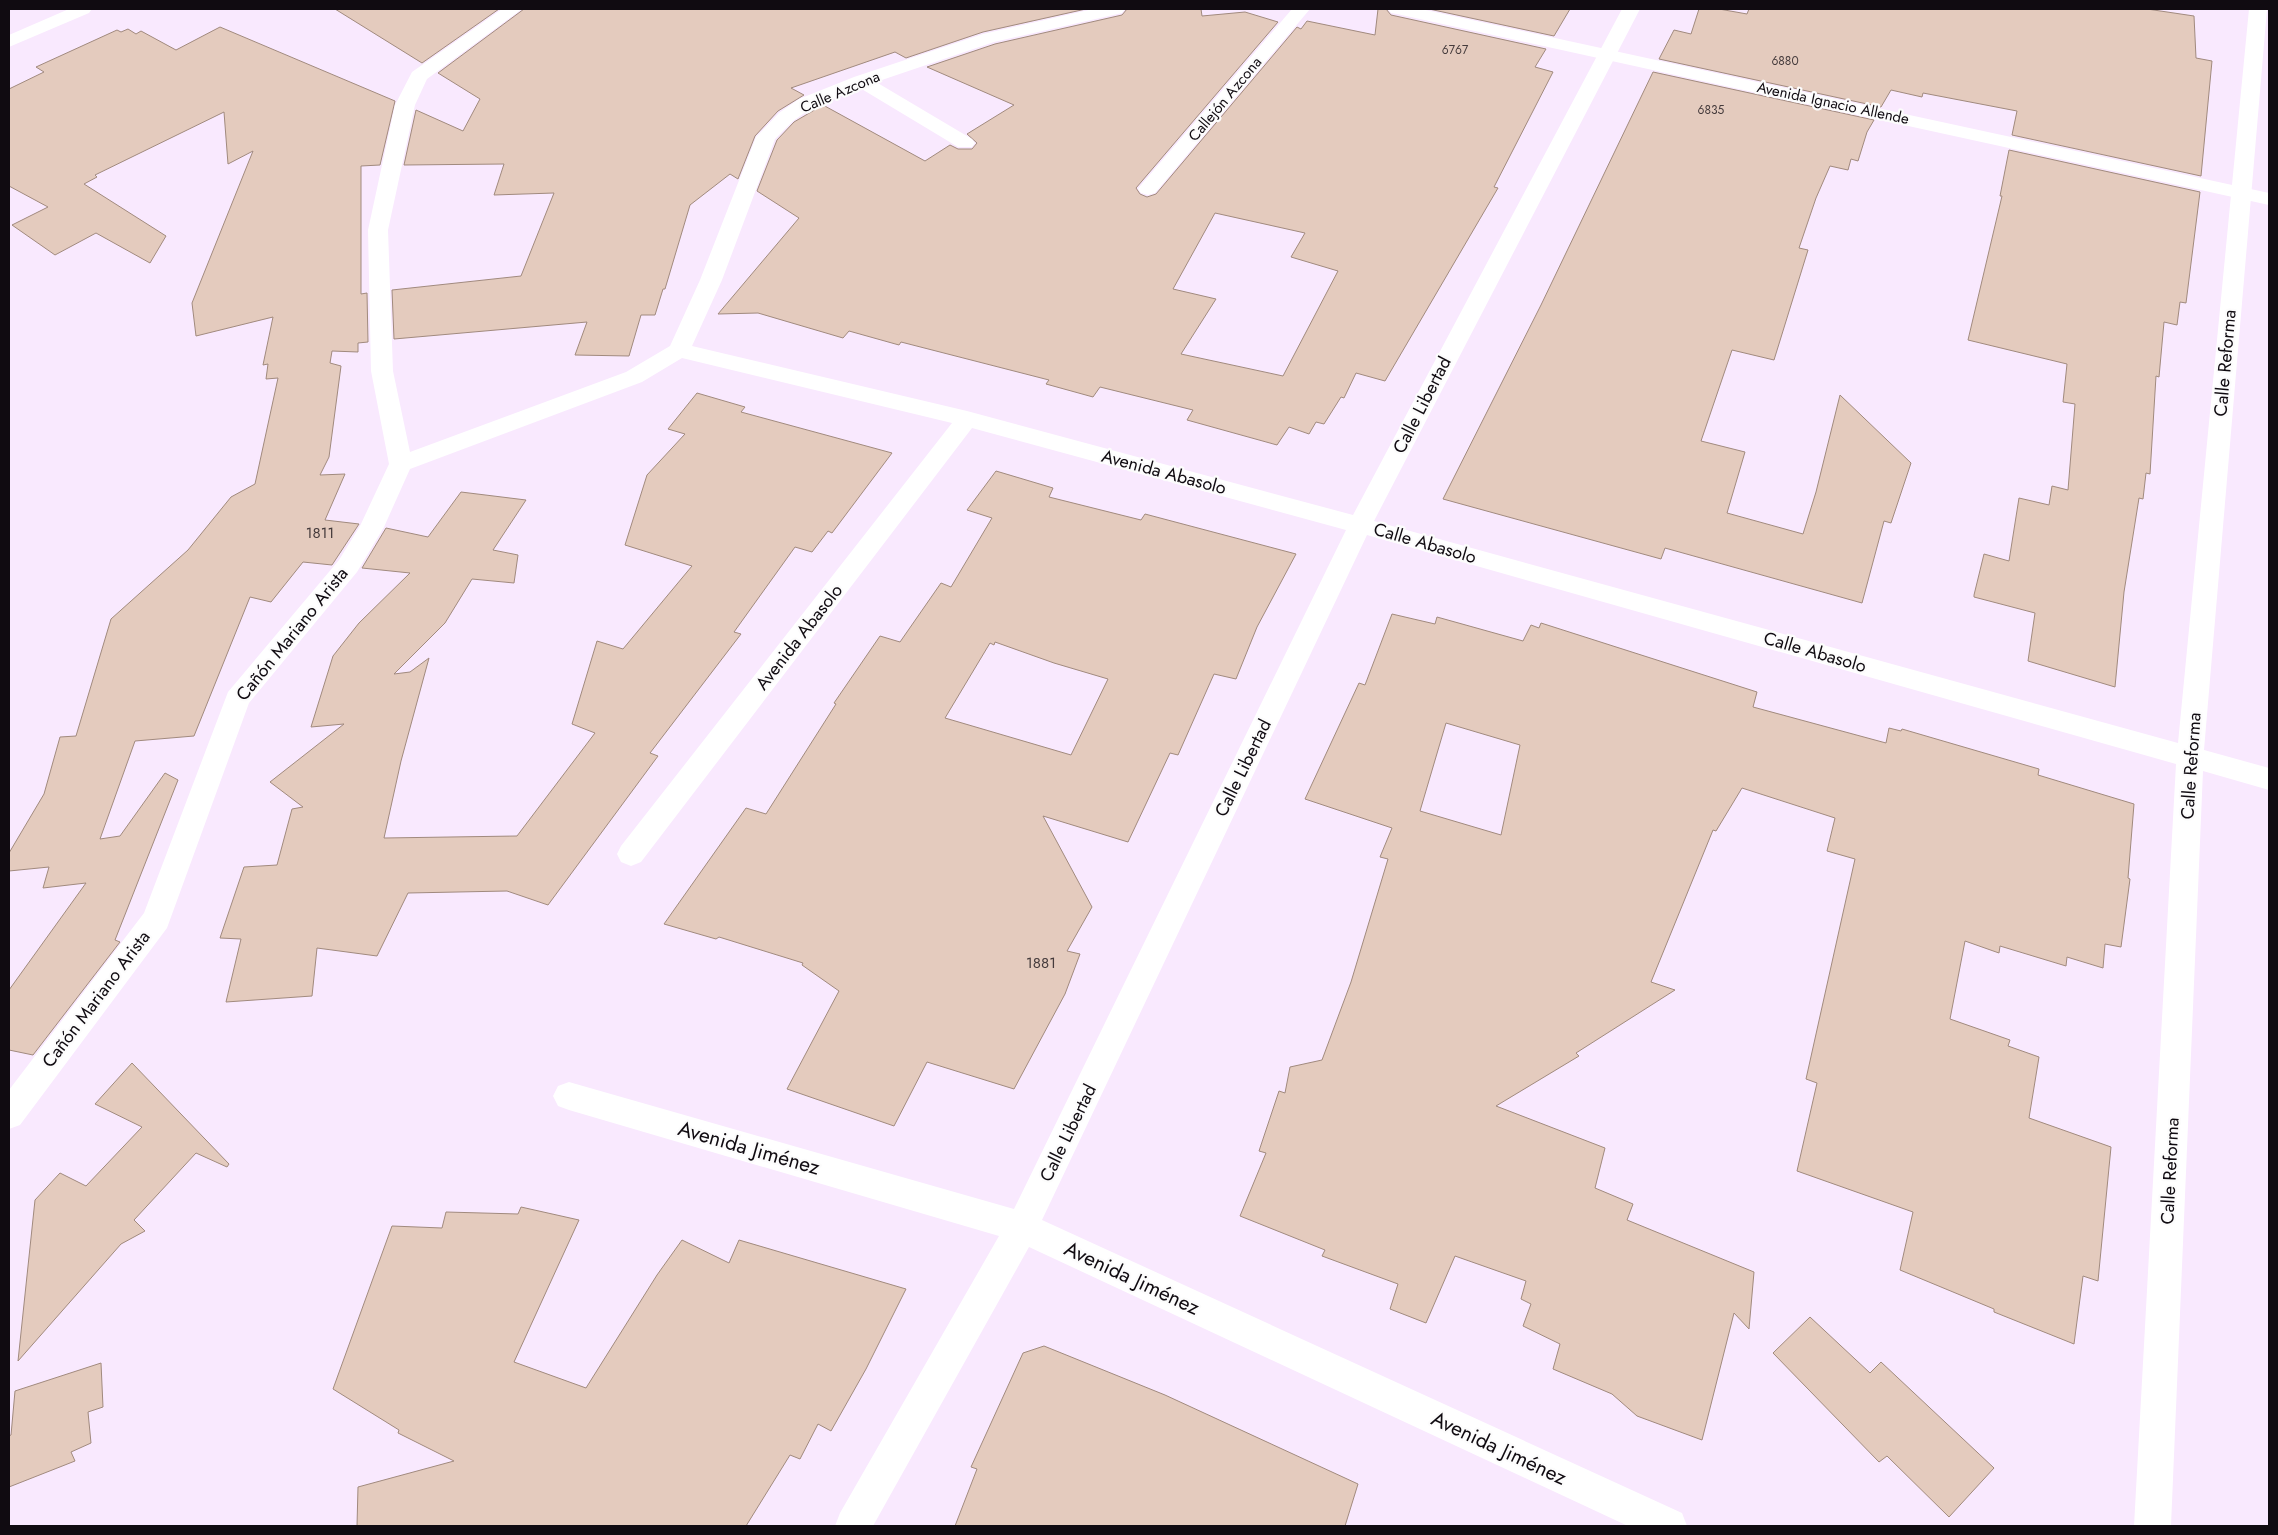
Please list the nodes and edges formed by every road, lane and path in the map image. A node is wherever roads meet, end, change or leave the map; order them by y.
1 (83, 9) edge
2 (513, 9) edge
3 (1116, 9) edge
4 (1301, 9) edge
5 (1397, 9) edge
6 (1632, 9) edge
7 (2258, 9) edge
8 (9, 42) edge
9 (1609, 54) junction
10 (861, 81) junction
11 (964, 143) dead end
12 (1148, 189) dead end
13 (2240, 192) junction
14 (2269, 198) edge
15 (679, 350) junction
16 (967, 419) junction
17 (401, 464) junction
18 (1360, 525) junction
19 (2190, 757) junction
20 (2269, 779) edge
21 (631, 854) dead end
22 (569, 1096) dead end
23 (9, 1114) edge
24 (1022, 1227) junction
25 (853, 1526) edge
26 (1669, 1526) edge
27 (2153, 1526) edge

1 - 8 street
2 - 17 street
3 - 10 street, Calle Azcona
4 - 12 street, Callejón Azcona
5 - 9 street, Avenida Ignacio Allende
6 - 9 street, Calle Libertad
7 - 13 street, Calle Reforma
9 - 13 street, Avenida Ignacio Allende
9 - 18 street, Calle Libertad
10 - 11 street
10 - 15 street, Calle Azcona
13 - 14 street, Avenida Ignacio Allende
13 - 19 street, Calle Reforma
15 - 16 street, Avenida Abasolo
15 - 17 street
16 - 18 street, Avenida Abasolo
16 - 21 street, Avenida Abasolo
17 - 23 street, Cañón Mariano Arista
18 - 19 street, Calle Abasolo
18 - 24 street, Calle Libertad
19 - 20 street, Calle Abasolo
19 - 27 street, Calle Reforma
22 - 24 street, Avenida Jiménez
24 - 25 street, Calle Libertad
24 - 26 street, Avenida Jiménez

